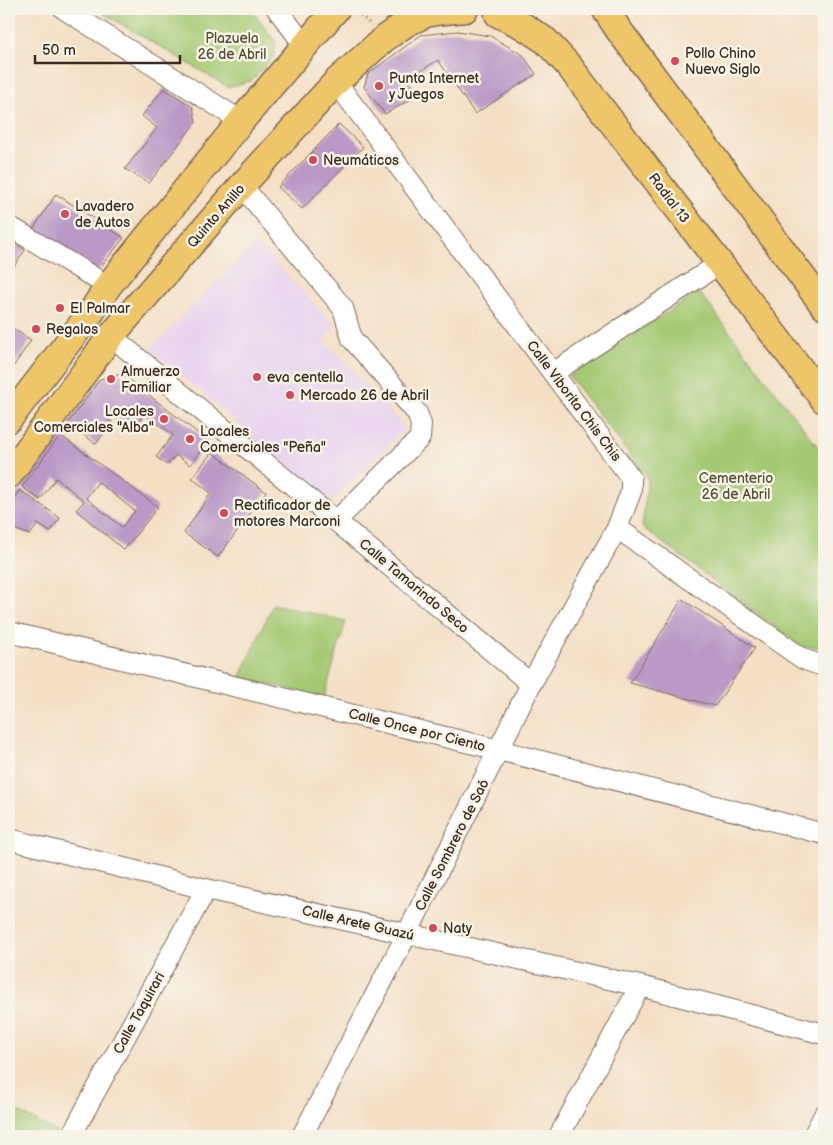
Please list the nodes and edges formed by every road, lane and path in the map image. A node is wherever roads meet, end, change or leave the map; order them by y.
1 (64, 9) edge
2 (277, 9) edge
3 (336, 9) edge
4 (464, 9) edge
5 (605, 9) edge
6 (510, 11) edge
7 (305, 46) junction
8 (336, 82) junction
9 (241, 122) junction
10 (242, 186) junction
11 (9, 226) edge
12 (719, 264) junction
13 (108, 286) junction
14 (824, 306) edge
15 (111, 336) junction
16 (553, 373) junction
17 (824, 400) edge
18 (9, 419) edge
19 (9, 475) edge
20 (336, 521) junction
21 (617, 528) junction
22 (9, 632) edge
23 (824, 664) edge
24 (531, 684) junction
25 (499, 750) junction
26 (824, 834) edge
27 (9, 839) edge
28 (206, 889) junction
29 (407, 934) junction
30 (640, 986) junction
31 (824, 1034) edge
32 (824, 1115) edge
33 (71, 1136) edge
34 (302, 1136) edge
35 (559, 1136) edge
36 (813, 1136) edge

1 - 9 street
2 - 7 street
3 - 7 main road
4 - 6 main road, Quinto Anillo
4 - 8 main road, Quinto Anillo
5 - 14 main road
6 - 12 main road, Radial 13
7 - 9 main road
8 - 10 main road, Quinto Anillo
8 - 16 street, Calle Viborita Chis Chis
9 - 13 main road
10 - 15 main road, Quinto Anillo
10 - 20 street
11 - 13 street
12 - 16 street
12 - 17 main road, Radial 13
13 - 18 main road
15 - 19 main road, Quinto Anillo
15 - 20 street, Calle Tamarindo Seco
16 - 21 street, Calle Viborita Chis Chis
20 - 24 street, Calle Tamarindo Seco
21 - 23 street
21 - 24 street, Calle Sombrero de Saó
22 - 25 street, Calle Once por Ciento
24 - 25 street, Calle Sombrero de Saó
25 - 26 street, Calle Once por Ciento
25 - 29 street, Calle Sombrero de Saó
27 - 28 street, Calle Arete Guazú
28 - 29 street, Calle Arete Guazú
28 - 33 street, Calle Taquirari
29 - 30 street, Calle Arete Guazú
29 - 34 street, Calle Sombrero de Saó
30 - 31 street, Calle Arete Guazú
30 - 35 street
32 - 36 street

